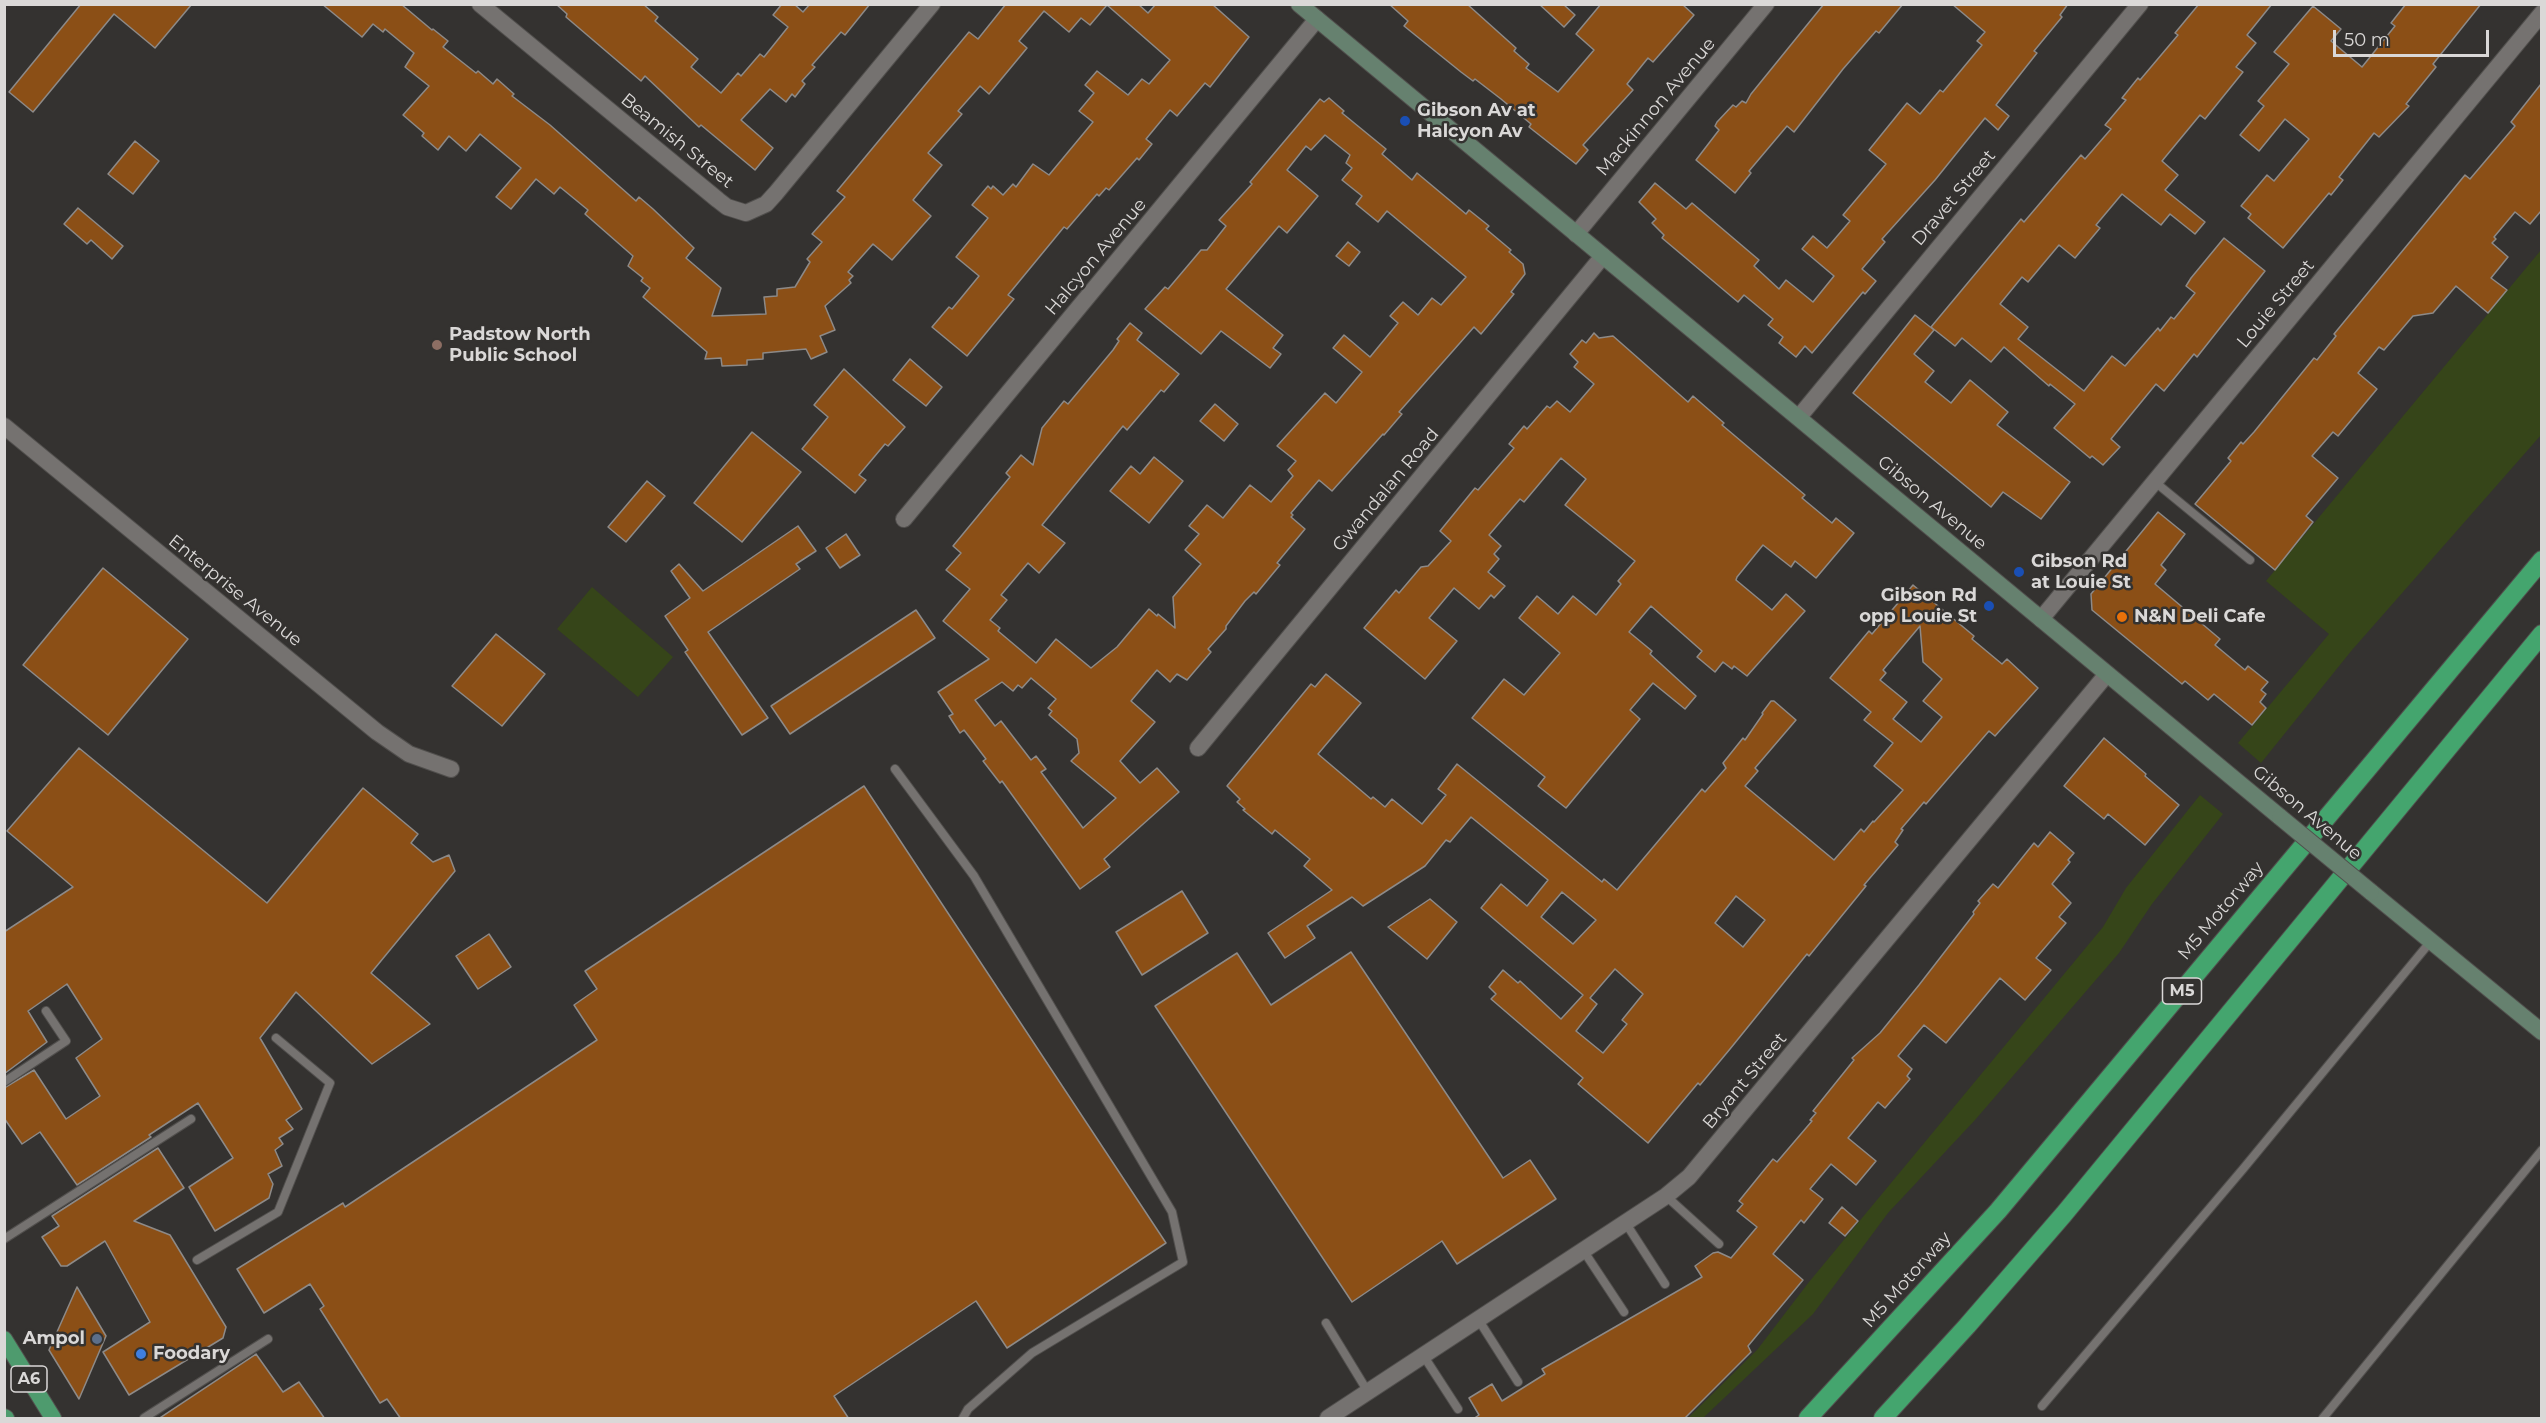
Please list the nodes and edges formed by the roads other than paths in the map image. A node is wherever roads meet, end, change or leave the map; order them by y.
1 (480, 4) edge
2 (932, 4) edge
3 (1299, 4) edge
4 (1766, 4) edge
5 (2140, 4) edge
6 (1317, 13) edge
7 (2541, 13) edge
8 (1576, 234) junction
9 (1603, 256) junction
10 (1798, 417) junction
11 (4, 426) edge
12 (2155, 482) junction
13 (904, 519) dead end
14 (2250, 560) dead end
15 (2541, 560) edge
16 (2041, 619) junction
17 (2541, 634) edge
18 (2107, 674) junction
19 (1198, 748) dead end
20 (451, 769) dead end
21 (895, 769) dead end
22 (2431, 941) junction
23 (46, 1011) dead end
24 (2541, 1032) edge
25 (276, 1038) dead end
26 (4, 1082) edge
27 (191, 1119) dead end
28 (2541, 1150) edge
29 (1666, 1196) junction
30 (1625, 1222) junction
31 (4, 1239) edge
32 (1719, 1244) dead end
33 (1583, 1250) junction
34 (197, 1260) dead end
35 (1665, 1284) dead end
36 (1624, 1312) dead end
37 (1478, 1319) junction
38 (1326, 1323) dead end
39 (4, 1339) edge
40 (268, 1339) dead end
41 (1423, 1355) junction
42 (1518, 1382) dead end
43 (1368, 1392) junction
44 (2042, 1406) dead end
45 (1458, 1409) dead end
46 (1809, 1417) edge
47 (53, 1419) edge
48 (144, 1419) edge
49 (963, 1419) edge
50 (1328, 1419) edge
51 (1883, 1419) edge
52 (2322, 1419) edge

1 - 2 street, Beamish Street
3 - 6 main road, Gibson Avenue
4 - 8 street, Mackinnon Avenue
5 - 10 street, Dravet Street
6 - 8 main road, Gibson Avenue
6 - 13 street, Halcyon Avenue
7 - 12 street, Louie Street
8 - 9 main road, Gibson Avenue
9 - 10 main road, Gibson Avenue
9 - 19 street, Gwandalan Road
10 - 16 main road, Gibson Avenue
11 - 20 street, Enterprise Avenue
12 - 14 lane
12 - 16 street, Louie Street
15 - 46 highway, M5 Motorway / M5
16 - 18 main road, Gibson Avenue
17 - 51 highway
18 - 22 main road, Gibson Avenue, bridge
18 - 29 street, Bryant Street
21 - 49 lane
22 - 24 main road, Gibson Avenue
22 - 44 lane
23 - 26 lane
25 - 34 lane
27 - 31 lane
28 - 52 lane
29 - 30 street, Bryant Street
29 - 32 lane
30 - 33 street, Bryant Street
30 - 35 lane
33 - 36 lane
33 - 37 street, Bryant Street
37 - 41 street, Bryant Street
37 - 42 lane
38 - 43 lane
39 - 47 highway, A6
40 - 48 lane
41 - 43 street, Bryant Street
41 - 45 lane
43 - 50 street, Bryant Street

